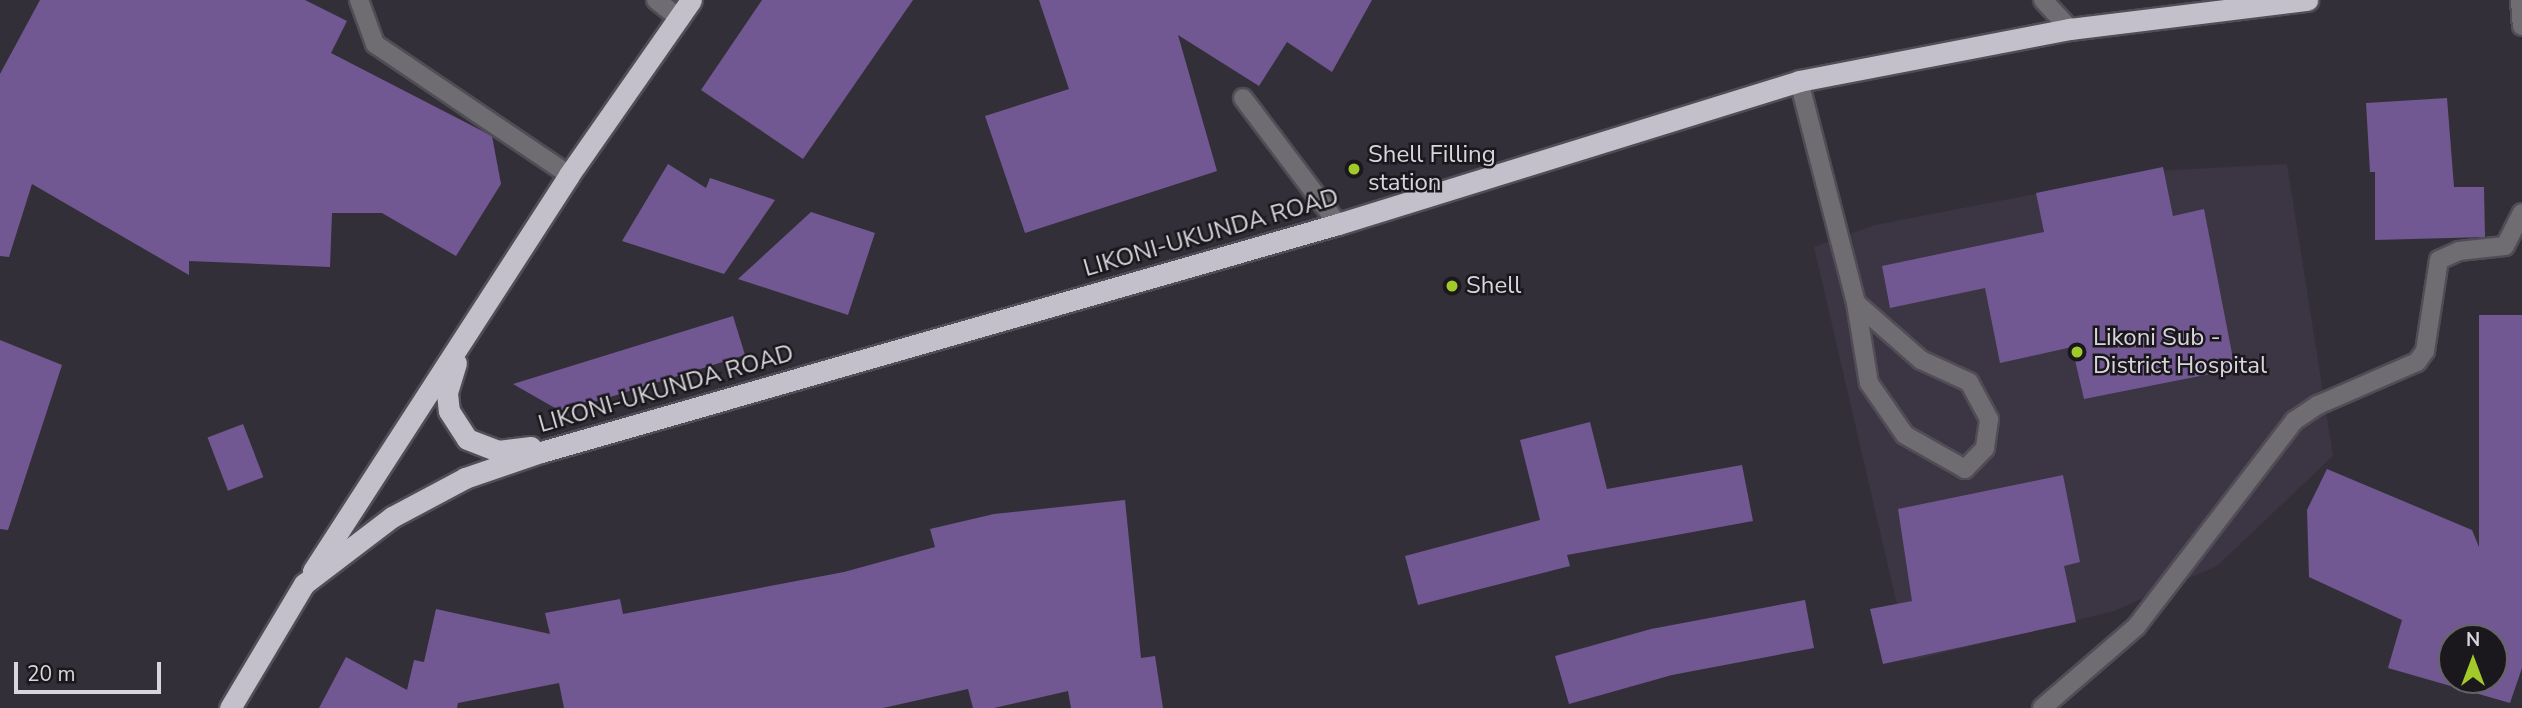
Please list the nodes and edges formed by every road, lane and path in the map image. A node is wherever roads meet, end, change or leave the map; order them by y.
1 (359, 0) edge
2 (656, 0) edge
3 (691, 0) edge
4 (2043, 0) edge
5 (2307, 0) edge
6 (2520, 0) edge
7 (680, 19) junction
8 (2522, 26) edge
9 (2070, 29) junction
10 (1799, 81) junction
11 (1243, 97) dead end
12 (569, 175) junction
13 (2522, 213) edge
14 (1338, 225) junction
15 (1856, 303) junction
16 (468, 332) junction
17 (581, 440) junction
18 (304, 584) junction
19 (230, 708) edge
20 (2042, 708) edge

1 - 12 street
2 - 7 street
3 - 7 highway
4 - 9 street
5 - 9 highway, LIKONI-UKUNDA ROAD
6 - 8 street
7 - 12 highway
9 - 10 highway, LIKONI-UKUNDA ROAD
10 - 14 highway, LIKONI-UKUNDA ROAD
10 - 15 street
11 - 14 street
12 - 16 highway
13 - 20 street
14 - 17 highway, LIKONI-UKUNDA ROAD
15 - 15 street
16 - 17 highway
16 - 18 highway
17 - 18 highway, LIKONI-UKUNDA ROAD
18 - 19 highway, LIKONI-UKUNDA ROAD

